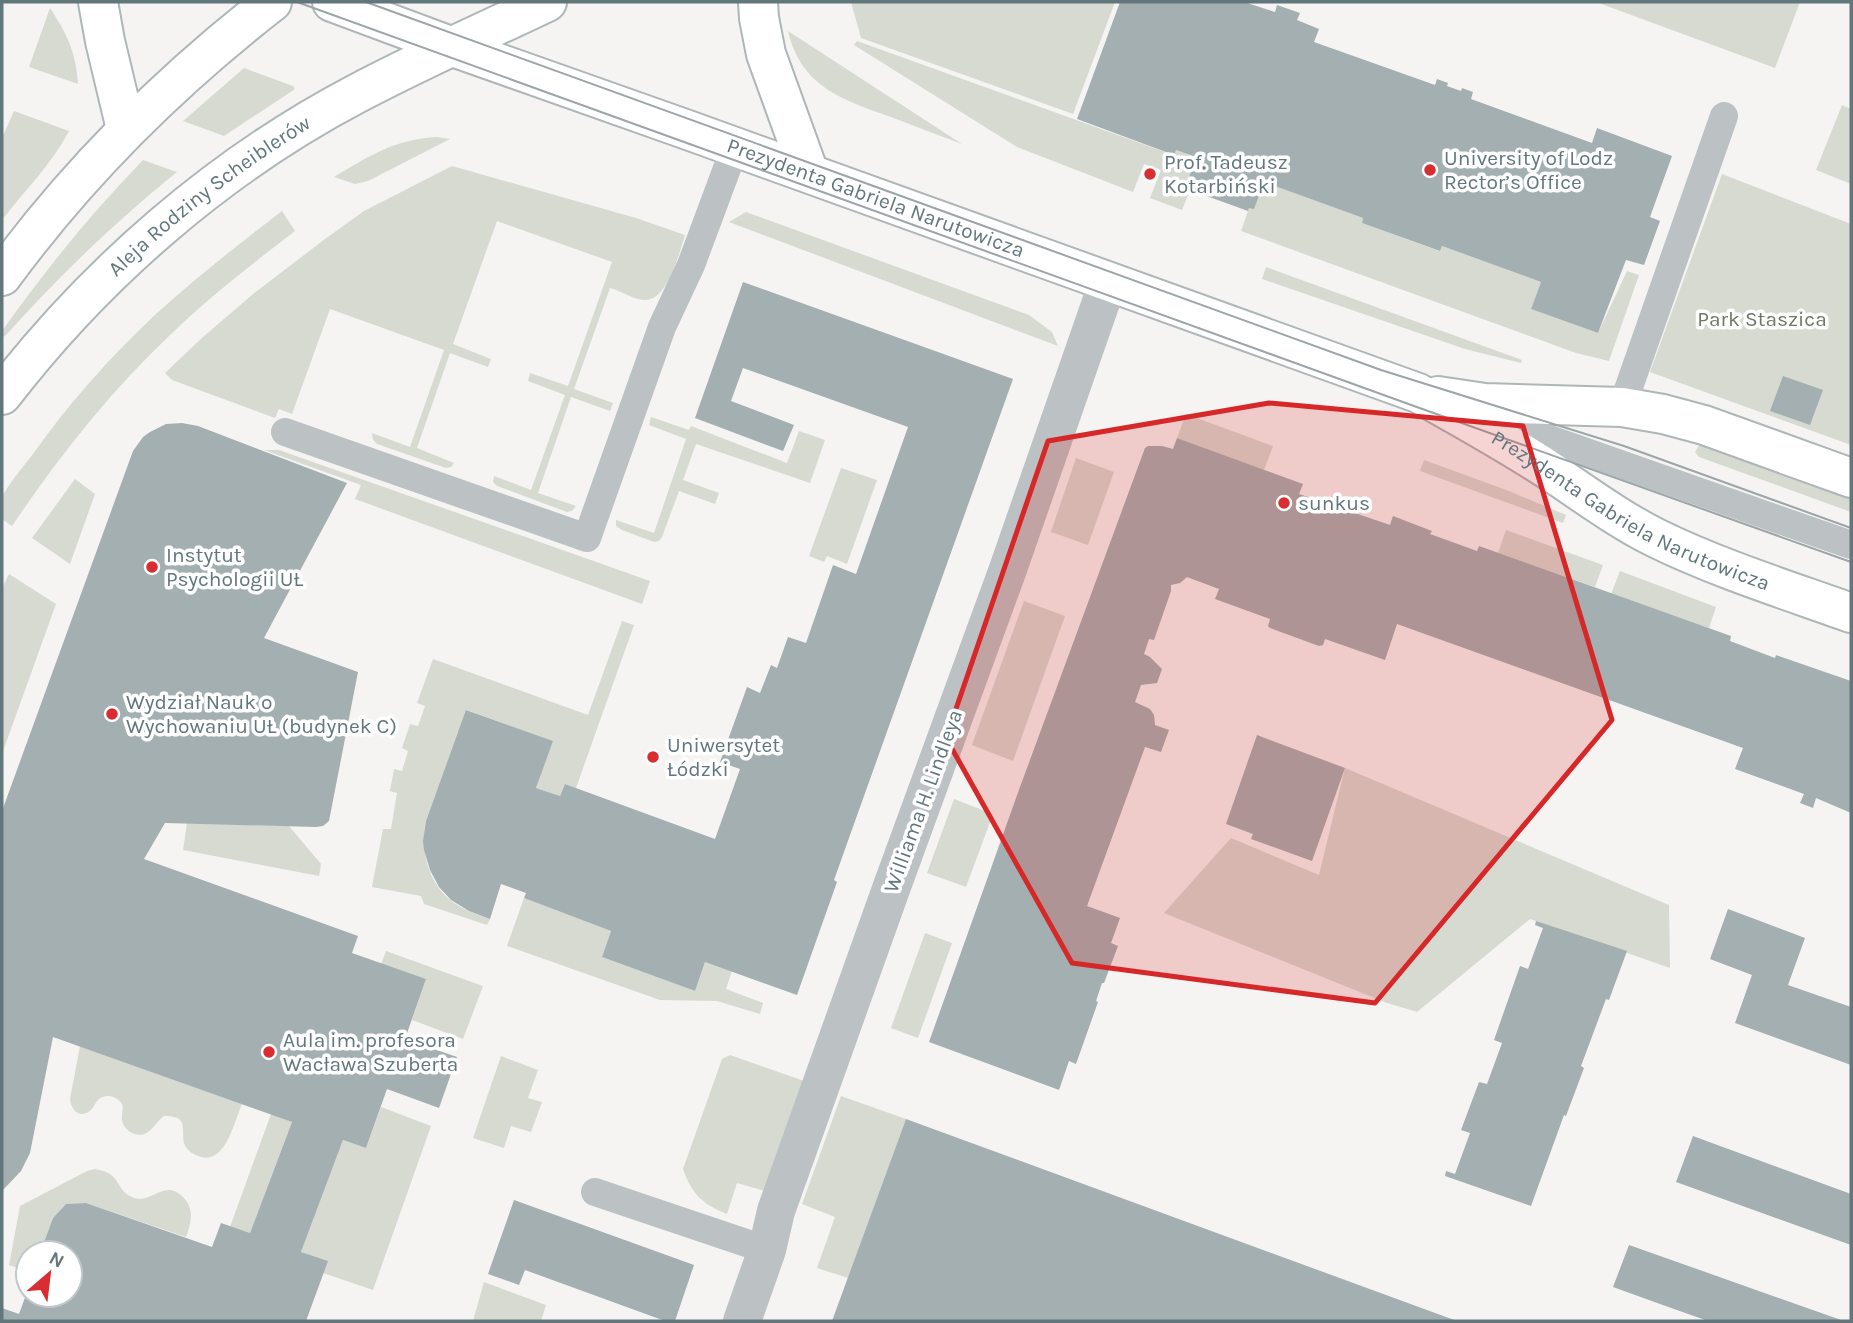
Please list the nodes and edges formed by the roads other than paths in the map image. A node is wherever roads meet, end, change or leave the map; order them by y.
1 (98, 2) edge
2 (272, 2) edge
3 (332, 2) edge
4 (547, 2) edge
5 (758, 2) edge
6 (453, 47) junction
7 (1724, 116) dead end
8 (126, 129) junction
9 (734, 147) junction
10 (809, 173) junction
11 (2, 276) edge
12 (1108, 282) junction
13 (1418, 393) junction
14 (2, 395) edge
15 (1622, 407) junction
16 (285, 432) dead end
17 (1851, 478) edge
18 (1851, 545) edge
19 (1851, 612) edge
20 (595, 1192) dead end
21 (767, 1250) junction
22 (742, 1321) edge

1 - 8 street
2 - 8 street
3 - 6 street, Prezydenta Gabriela Narutowicza
4 - 6 street, Aleja Rodziny Scheiblerów
5 - 10 street
6 - 9 street, Prezydenta Gabriela Narutowicza
6 - 14 street, Aleja Rodziny Scheiblerów
7 - 15 lane
8 - 11 street
9 - 10 street, Prezydenta Gabriela Narutowicza
9 - 16 lane
10 - 12 street, Prezydenta Gabriela Narutowicza
12 - 13 street, Prezydenta Gabriela Narutowicza
12 - 21 street, Williama H. Lindleya
13 - 15 street, Prezydenta Gabriela Narutowicza
13 - 18 lane
13 - 19 street, Prezydenta Gabriela Narutowicza
15 - 17 street, Prezydenta Gabriela Narutowicza
20 - 21 lane
21 - 22 street, Williama H. Lindleya

